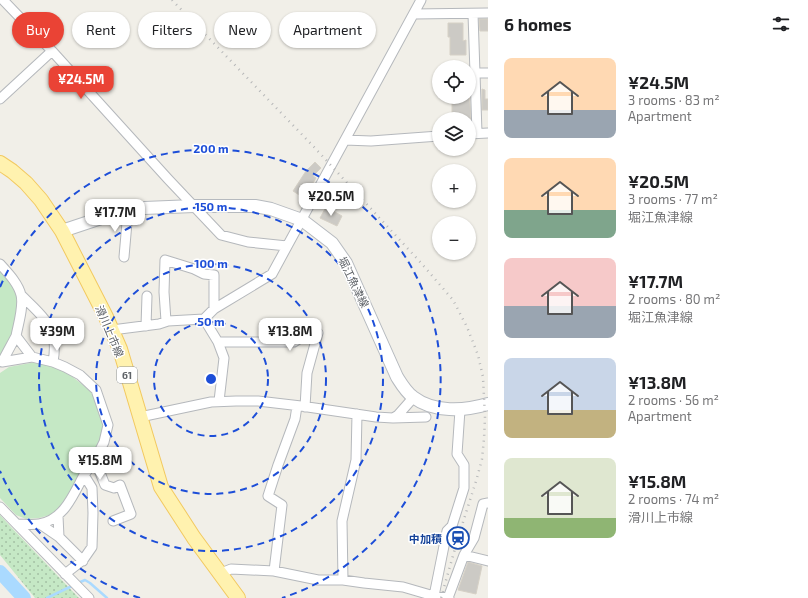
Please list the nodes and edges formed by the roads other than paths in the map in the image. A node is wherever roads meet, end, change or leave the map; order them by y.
1 (3, 0) edge
2 (421, 0) edge
3 (488, 13) edge
4 (414, 14) junction
5 (473, 14) junction
6 (52, 51) junction
7 (475, 60) edge
8 (476, 73) edge
9 (488, 73) edge
10 (0, 99) edge
11 (488, 133) edge
12 (476, 134) edge
13 (432, 137) edge
14 (345, 140) junction
15 (0, 163) edge
16 (194, 206) junction
17 (128, 211) junction
18 (302, 220) junction
19 (62, 231) junction
20 (287, 246) junction
21 (124, 257) dead end
22 (0, 264) edge
23 (22, 296) junction
24 (147, 296) dead end
25 (214, 309) junction
26 (204, 319) junction
27 (166, 321) junction
28 (146, 326) junction
29 (112, 330) junction
30 (16, 336) junction
31 (218, 342) junction
32 (32, 357) junction
33 (53, 362) junction
34 (1, 363) edge
35 (413, 398) junction
36 (219, 401) junction
37 (488, 404) edge
38 (301, 406) junction
39 (460, 410) junction
40 (357, 414) junction
41 (140, 417) junction
42 (426, 417) dead end
43 (393, 418) junction
44 (95, 460) junction
45 (84, 475) junction
46 (488, 503) edge
47 (0, 506) edge
48 (58, 516) junction
49 (113, 521) dead end
50 (17, 524) junction
51 (40, 524) junction
52 (59, 537) junction
53 (464, 555) junction
54 (82, 561) junction
55 (488, 561) edge
56 (274, 571) junction
57 (221, 573) junction
58 (66, 574) junction
59 (343, 580) junction
60 (434, 596) junction
61 (89, 598) edge
62 (238, 598) edge
63 (448, 598) edge

1 - 6 street
2 - 4 street
3 - 5 street
4 - 5 street
4 - 14 street
5 - 7 street
6 - 10 street
6 - 16 street
8 - 9 street
11 - 12 street
13 - 14 street
14 - 18 street
15 - 19 main road, 滑川上市線 / 61
16 - 17 main road, 堀江魚津線
16 - 18 main road, 堀江魚津線
16 - 20 street
17 - 19 main road, 堀江魚津線
17 - 21 street
18 - 20 street
18 - 35 main road, 堀江魚津線
19 - 29 main road, 滑川上市線 / 61
20 - 25 street
22 - 23 street
23 - 30 street
23 - 33 street
24 - 28 street
25 - 26 street
25 - 27 street
26 - 27 street
26 - 31 street
27 - 28 street
28 - 29 street
29 - 41 main road, 滑川上市線 / 61
30 - 32 street
30 - 34 street
31 - 36 street
31 - 38 street
32 - 33 street
32 - 34 street
33 - 44 street
35 - 39 main road, 堀江魚津線
35 - 43 street
36 - 38 street
36 - 41 street
37 - 39 main road, 堀江魚津線
38 - 40 street
38 - 56 street
39 - 60 street
40 - 43 street
40 - 59 street
41 - 57 main road, 滑川上市線 / 61
42 - 43 street
44 - 45 street
44 - 49 street
45 - 48 street
45 - 54 street
46 - 53 street
47 - 50 street
48 - 51 street
48 - 52 street
50 - 51 street
50 - 58 street
51 - 52 street
52 - 54 street
53 - 55 street
53 - 63 street
54 - 58 street
56 - 57 street
56 - 59 street
57 - 62 main road, 滑川上市線 / 61
58 - 61 street
59 - 60 street
60 - 63 street

